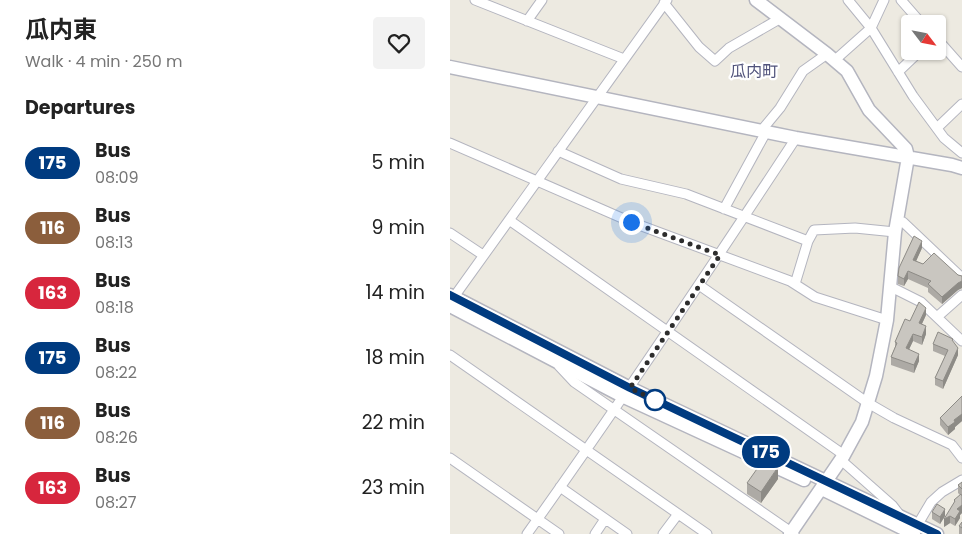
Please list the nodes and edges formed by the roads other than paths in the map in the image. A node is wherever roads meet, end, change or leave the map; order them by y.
1 (475, 0) edge
2 (542, 0) edge
3 (756, 0) edge
4 (848, 0) edge
5 (884, 0) edge
6 (901, 0) edge
7 (666, 2) edge
8 (914, 15) edge
9 (781, 18) junction
10 (527, 21) junction
11 (871, 28) junction
12 (946, 49) edge
13 (831, 57) junction
14 (624, 59) junction
15 (911, 60) edge
16 (450, 67) edge
17 (962, 67) edge
18 (898, 72) junction
19 (597, 98) junction
20 (962, 104) edge
21 (938, 127) junction
22 (764, 132) junction
23 (796, 138) junction
24 (450, 143) edge
25 (558, 151) junction
26 (962, 153) edge
27 (908, 157) junction
28 (962, 168) edge
29 (537, 181) junction
30 (724, 209) junction
31 (744, 217) junction
32 (509, 220) junction
33 (896, 227) junction
34 (450, 233) edge
35 (808, 241) junction
36 (720, 255) junction
37 (483, 256) junction
38 (962, 278) edge
39 (795, 284) junction
40 (699, 285) junction
41 (890, 287) junction
42 (962, 295) edge
43 (451, 300) edge
44 (937, 317) junction
45 (887, 320) junction
46 (667, 331) junction
47 (962, 341) edge
48 (450, 355) edge
49 (552, 359) junction
50 (627, 392) junction
51 (868, 403) junction
52 (615, 409) junction
53 (586, 449) junction
54 (843, 457) junction
55 (450, 458) edge
56 (962, 458) edge
57 (962, 480) edge
58 (824, 485) junction
59 (560, 487) junction
60 (678, 514) junction
61 (900, 516) junction
62 (538, 519) junction
63 (605, 519) junction
64 (913, 531) edge
65 (792, 533) edge
66 (527, 534) edge
67 (558, 534) edge
68 (595, 534) edge
69 (627, 534) edge
70 (663, 534) edge
71 (707, 534) edge
72 (937, 534) edge

1 - 10 street
2 - 10 street
3 - 9 street
4 - 11 street
5 - 11 street
6 - 8 street
7 - 9 street
7 - 14 street
9 - 13 street
10 - 14 street
11 - 13 street
11 - 18 street
12 - 17 street
13 - 22 street
13 - 27 street
14 - 19 street
15 - 18 street
16 - 19 street
18 - 21 street
19 - 22 street
19 - 25 street
20 - 21 street
21 - 26 street
22 - 23 street
22 - 30 street
23 - 27 street
23 - 31 street
24 - 29 street
25 - 29 street
25 - 30 street
27 - 28 street
27 - 33 street
29 - 32 street
29 - 36 street
30 - 31 street
31 - 35 street
31 - 36 street
32 - 37 street
32 - 46 street
33 - 35 street
33 - 38 street
33 - 41 street
34 - 37 street
35 - 39 street
36 - 39 street
36 - 40 street
37 - 43 street
39 - 45 street
40 - 46 street
40 - 51 street
41 - 44 street
41 - 45 street
42 - 44 street
43 - 49 street
43 - 50 street
44 - 47 street
45 - 51 street
46 - 50 street
46 - 54 street
48 - 53 street
49 - 50 street
49 - 52 street
50 - 52 street
50 - 58 street
51 - 54 street
51 - 56 street
52 - 53 street
52 - 65 street
53 - 59 street
53 - 60 street
54 - 58 street
54 - 61 street
55 - 62 street
57 - 64 street
58 - 61 street
58 - 64 street
58 - 65 street
59 - 62 street
59 - 63 street
60 - 70 street
60 - 71 street
61 - 64 street
62 - 66 street
62 - 67 street
63 - 68 street
63 - 69 street
64 - 72 street

